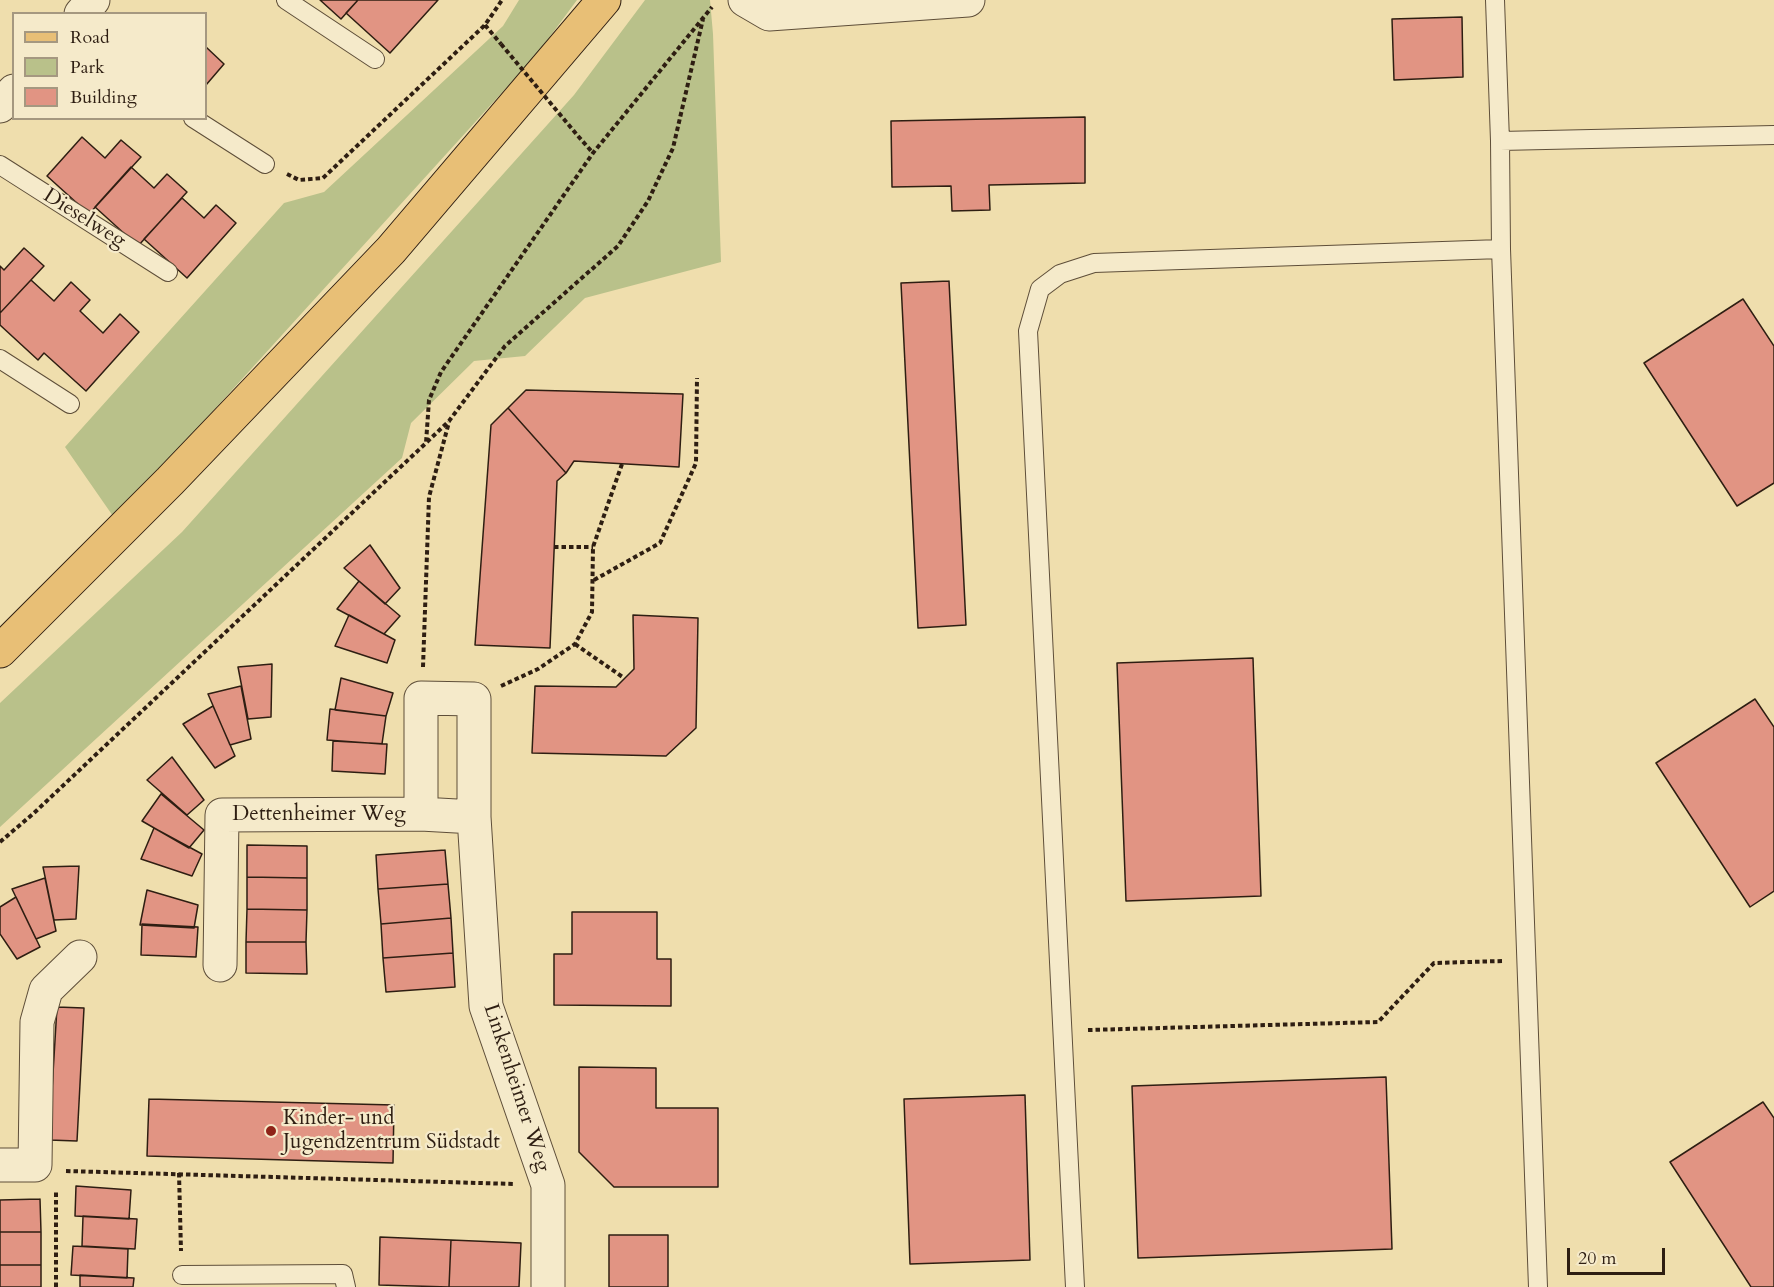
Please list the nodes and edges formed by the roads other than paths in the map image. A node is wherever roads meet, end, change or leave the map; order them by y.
1 (93, 0) edge
2 (286, 0) edge
3 (604, 0) edge
4 (745, 0) edge
5 (968, 0) edge
6 (1495, 0) edge
7 (83, 12) edge
8 (375, 59) dead end
9 (12, 93) edge
10 (0, 106) edge
11 (196, 120) edge
12 (1774, 135) edge
13 (1500, 141) junction
14 (265, 164) road end
15 (0, 165) edge
16 (1501, 249) junction
17 (168, 272) dead end
18 (0, 359) edge
19 (70, 404) dead end
20 (0, 651) edge
21 (421, 814) junction
22 (474, 817) junction
23 (80, 957) dead end
24 (220, 965) dead end
25 (0, 1165) edge
26 (182, 1275) road end
27 (346, 1287) edge
28 (548, 1287) edge
29 (1075, 1287) edge
30 (1538, 1287) edge

1 - 7 street
2 - 8 lane
3 - 20 main road
4 - 5 street
6 - 13 lane
9 - 10 street
11 - 14 lane
12 - 13 lane
13 - 16 lane
15 - 17 lane, Dieselweg
16 - 29 lane
16 - 30 lane
18 - 19 lane
21 - 22 street
21 - 22 street, Linkenheimer Weg
21 - 24 street, Dettenheimer Weg
22 - 28 street, Linkenheimer Weg
23 - 25 street
26 - 27 lane

